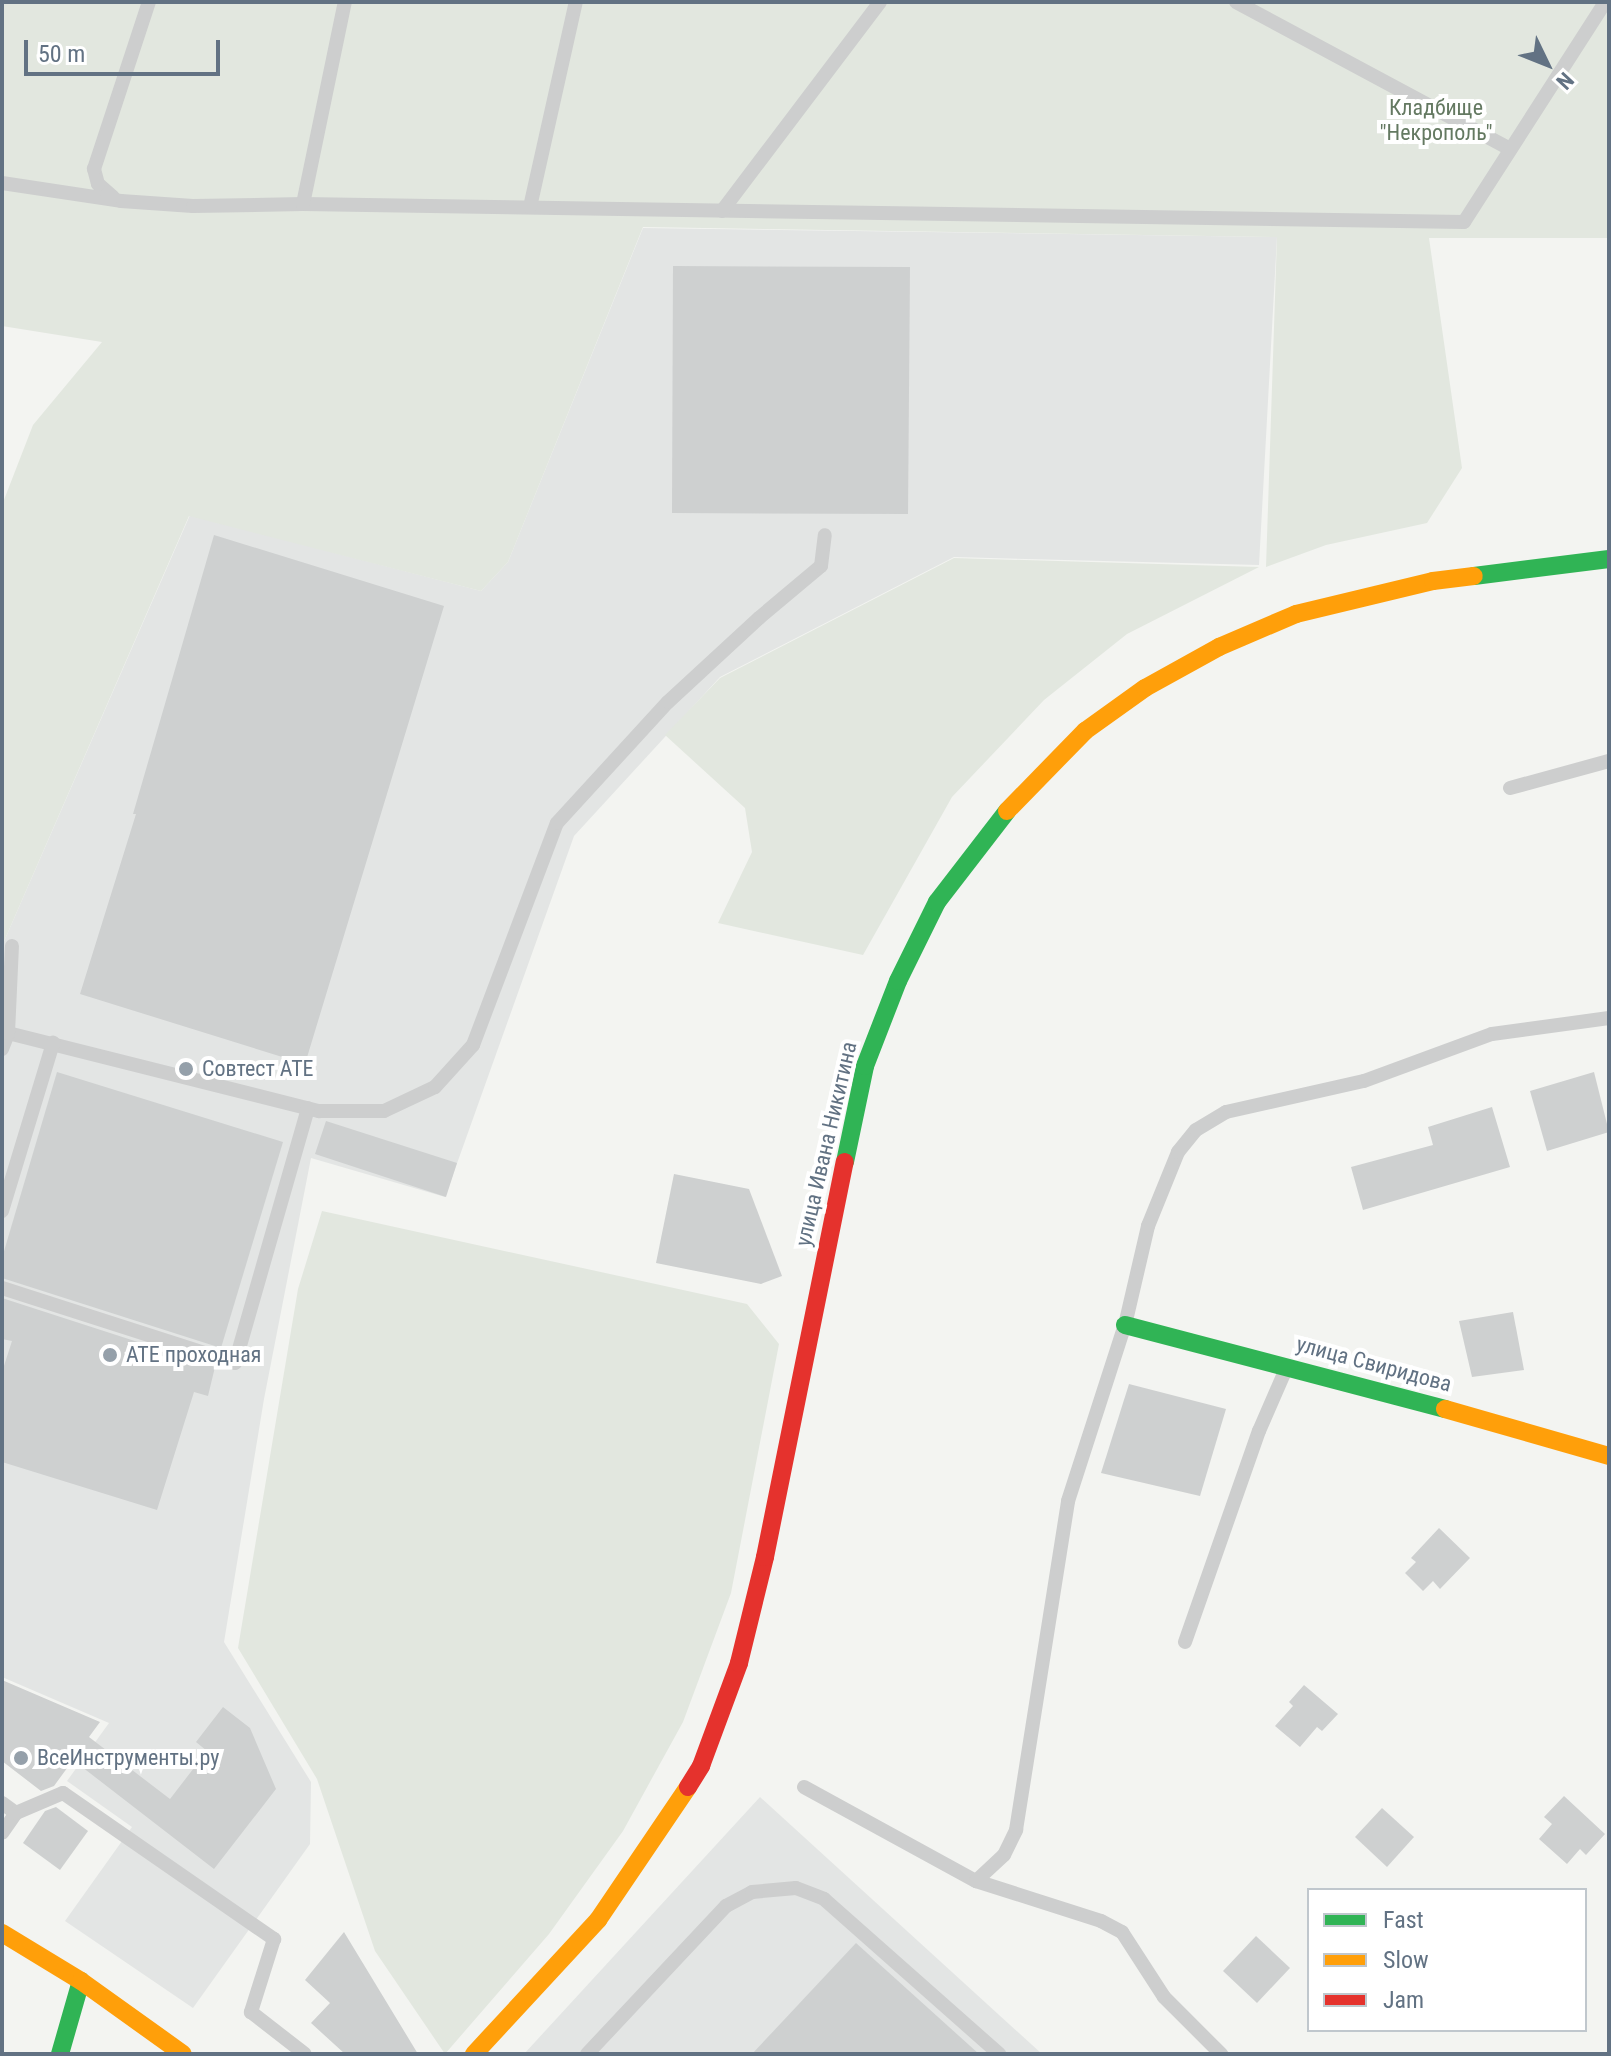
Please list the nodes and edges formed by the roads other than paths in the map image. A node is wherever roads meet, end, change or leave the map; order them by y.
1 (149, 2) edge
2 (345, 2) edge
3 (576, 2) edge
4 (880, 2) edge
5 (1236, 2) edge
6 (1605, 2) edge
7 (1510, 149) junction
8 (94, 169) junction
9 (2, 183) edge
10 (70, 190) junction
11 (121, 201) junction
12 (303, 204) junction
13 (530, 207) junction
14 (722, 211) junction
15 (825, 535) dead end
16 (1609, 559) edge
17 (1609, 761) edge
18 (1510, 788) dead end
19 (12, 946) dead end
20 (1609, 1018) edge
21 (8, 1033) junction
22 (53, 1043) junction
23 (2, 1049) edge
24 (308, 1108) junction
25 (2, 1211) edge
26 (2, 1288) edge
27 (1125, 1325) junction
28 (1288, 1366) junction
29 (1609, 1456) edge
30 (1185, 1642) dead end
31 (804, 1787) dead end
32 (2, 1803) edge
33 (16, 1813) junction
34 (2, 1833) edge
35 (976, 1881) junction
36 (2, 1933) edge
37 (81, 1981) junction
38 (60, 2054) edge
39 (183, 2054) edge
40 (305, 2054) edge
41 (474, 2054) edge
42 (587, 2054) edge
43 (999, 2054) edge
44 (1221, 2054) edge

1 - 8 lane
2 - 12 lane
3 - 13 lane
4 - 14 lane
5 - 7 lane
6 - 7 lane
7 - 14 lane
8 - 10 lane
8 - 11 lane
9 - 10 lane
10 - 11 lane
11 - 12 lane
12 - 13 lane
13 - 14 lane
15 - 24 lane
16 - 41 main road, улица Ивана Никитина
17 - 18 lane
19 - 21 lane
20 - 27 lane
21 - 22 lane
21 - 23 lane
22 - 24 lane
22 - 25 lane
24 - 26 lane
27 - 28 main road, улица Свиридова
27 - 35 lane
28 - 29 main road, улица Свиридова
28 - 30 lane
31 - 35 lane
32 - 33 lane
33 - 34 lane
33 - 40 lane
35 - 44 lane
36 - 37 main road
37 - 38 main road
37 - 39 main road
42 - 43 lane

